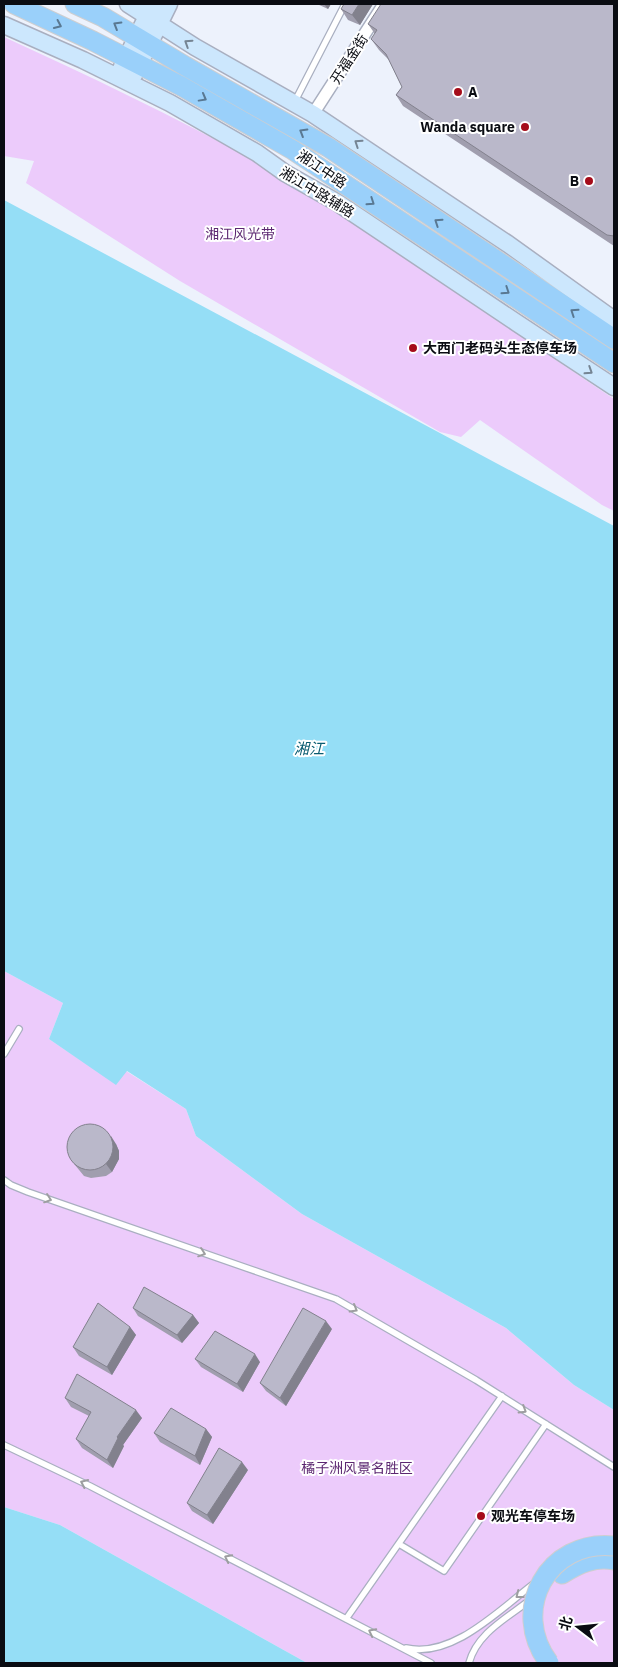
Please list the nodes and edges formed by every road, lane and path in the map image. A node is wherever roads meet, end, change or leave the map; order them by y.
1 (14, 4) edge
2 (76, 4) edge
3 (128, 4) edge
4 (169, 4) edge
5 (345, 4) edge
6 (384, 4) edge
7 (153, 15) edge
8 (4, 24) edge
9 (143, 41) junction
10 (133, 61) junction
11 (124, 80) junction
12 (294, 103) junction
13 (313, 114) junction
14 (614, 320) edge
15 (614, 339) edge
16 (614, 363) edge
17 (614, 387) edge
18 (19, 1029) dead end
19 (4, 1054) edge
20 (4, 1180) edge
21 (502, 1396) junction
22 (546, 1424) junction
23 (4, 1445) edge
24 (614, 1467) edge
25 (399, 1544) junction
26 (614, 1546) edge
27 (614, 1551) edge
28 (614, 1560) edge
29 (557, 1575) junction
30 (346, 1619) junction
31 (400, 1647) junction
32 (431, 1663) edge
33 (469, 1663) edge
34 (549, 1663) edge
35 (559, 1663) edge

1 -> 10 main road, 湘江中路
9 -> 2 main road, 湘江中路
3 - 7 street
4 - 7 street
5 - 12 lane
6 - 13 street, 开福金街
7 - 9 street
12 -> 7 street
8 - 11 street, 湘江中路辅路
9 - 10 street
15 -> 9 main road, 湘江中路
10 - 11 street
10 -> 16 main road, 湘江中路
11 -> 17 street, 湘江中路辅路
12 - 13 street
14 -> 13 street
18 - 19 lane
20 -> 21 lane
21 -> 22 lane
21 - 25 lane
22 - 24 lane
22 - 25 lane
30 -> 23 lane
25 - 30 lane
26 - 34 main road, bridge
27 - 29 main road, bridge
27 - 35 main road
28 - 29 main road
29 -> 31 lane
29 - 33 lane
31 -> 30 lane
31 - 32 lane

